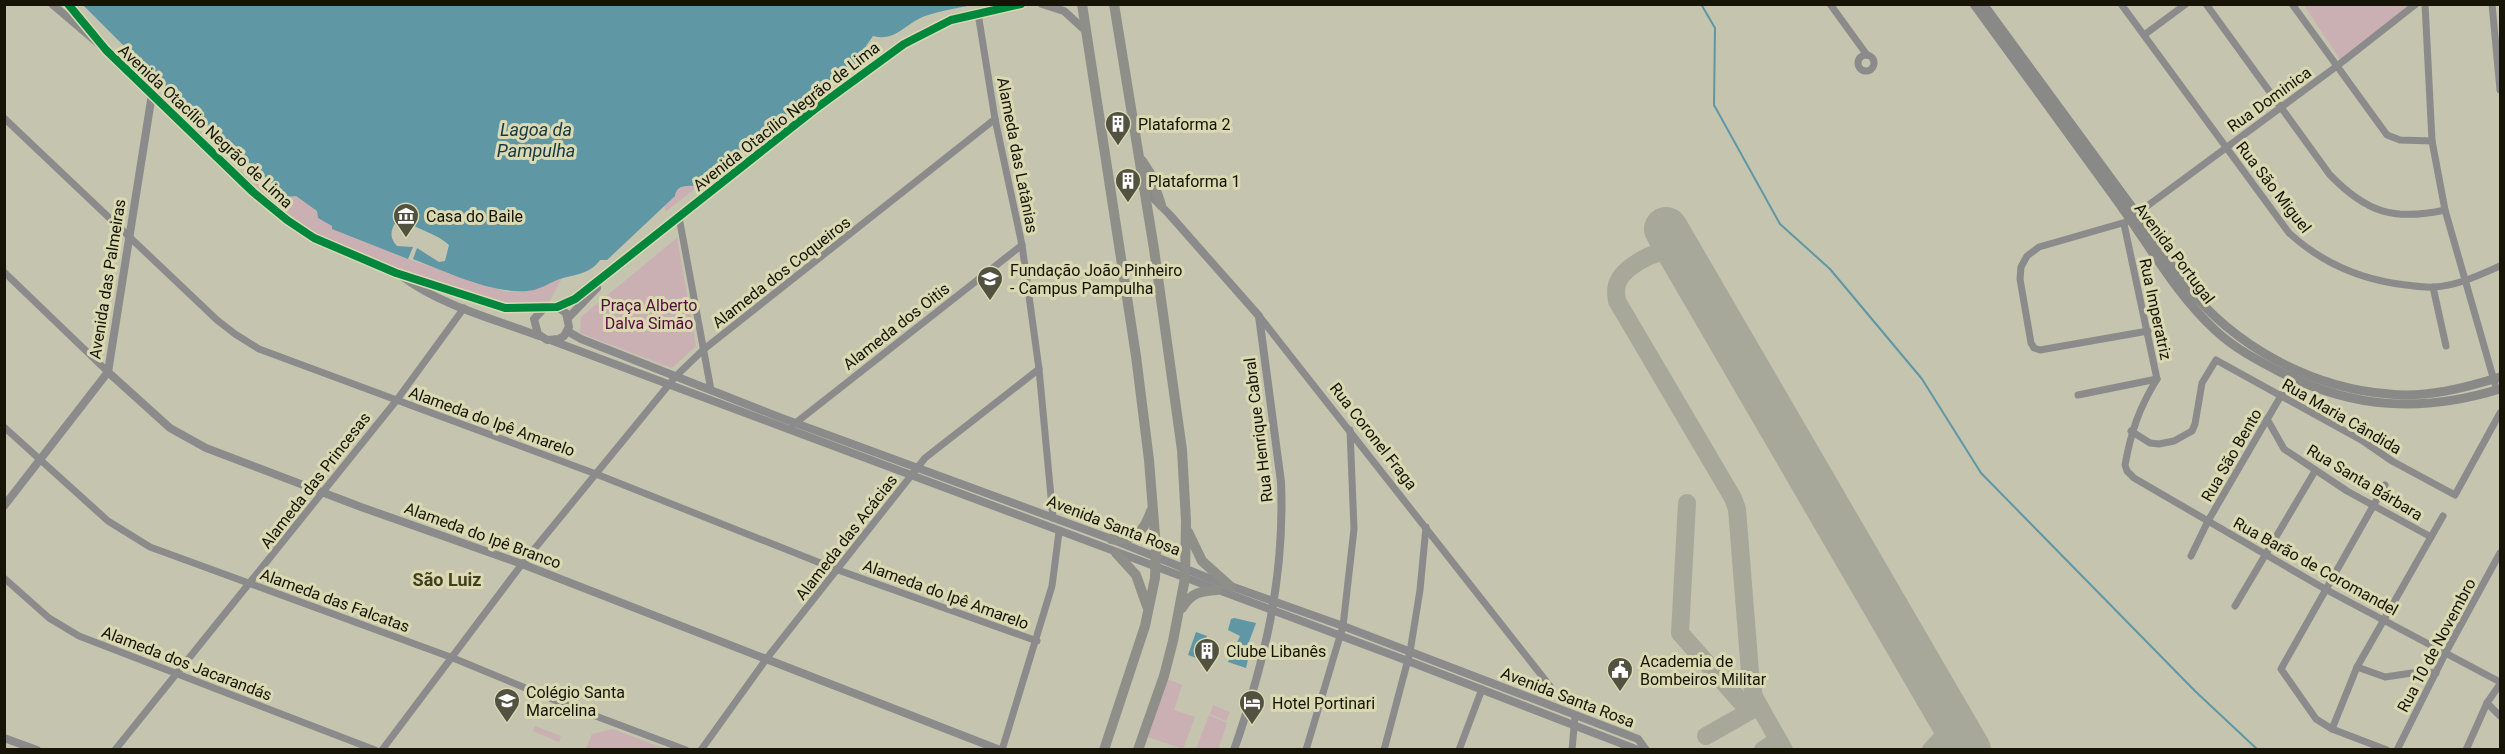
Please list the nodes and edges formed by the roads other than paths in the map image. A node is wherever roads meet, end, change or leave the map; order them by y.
1 (52, 4) edge
2 (68, 4) edge
3 (1021, 4) edge
4 (1042, 4) edge
5 (1082, 4) edge
6 (1114, 4) edge
7 (1830, 4) edge
8 (1974, 4) edge
9 (1983, 4) edge
10 (2121, 4) edge
11 (2186, 4) edge
12 (2206, 4) edge
13 (2292, 4) edge
14 (2416, 4) edge
15 (2425, 4) edge
16 (2492, 4) edge
17 (978, 13) junction
18 (1086, 31) junction
19 (2144, 35) junction
20 (106, 50) junction
21 (1867, 55) dead end
22 (2337, 66) junction
23 (2500, 90) edge
24 (152, 94) junction
25 (2280, 107) junction
26 (4, 118) edge
27 (995, 119) junction
28 (2432, 141) junction
29 (2226, 147) junction
30 (1138, 153) junction
31 (1144, 189) junction
32 (1162, 207) junction
33 (2445, 210) junction
34 (1148, 212) junction
35 (680, 217) junction
36 (2130, 219) junction
37 (129, 238) junction
38 (1022, 245) junction
39 (2500, 266) edge
40 (617, 267) junction
41 (4, 272) edge
42 (396, 273) junction
43 (2466, 280) junction
44 (2433, 287) junction
45 (489, 304) junction
46 (544, 307) junction
47 (557, 307) junction
48 (464, 308) junction
49 (1259, 316) junction
50 (568, 318) junction
51 (567, 331) junction
52 (2148, 331) junction
53 (542, 338) junction
54 (553, 341) junction
55 (2446, 346) dead end
56 (703, 350) junction
57 (1039, 369) junction
58 (108, 372) junction
59 (2294, 374) junction
60 (676, 376) junction
61 (2497, 378) edge
62 (2157, 379) junction
63 (669, 385) junction
64 (711, 390) junction
65 (2499, 390) edge
66 (2078, 395) dead end
67 (2281, 395) junction
68 (396, 400) junction
69 (2500, 413) edge
70 (2267, 419) junction
71 (792, 426) junction
72 (4, 427) edge
73 (1350, 430) junction
74 (2131, 431) junction
75 (40, 460) junction
76 (2126, 465) joint
77 (918, 467) junction
78 (2315, 471) junction
79 (596, 474) junction
80 (911, 476) junction
81 (2385, 484) dead end
82 (322, 492) junction
83 (2374, 504) junction
84 (4, 506) edge
85 (1153, 508) junction
86 (2443, 516) dead end
87 (1053, 518) junction
88 (2208, 520) junction
89 (1186, 521) junction
90 (1426, 527) junction
91 (1059, 532) junction
92 (2431, 537) junction
93 (1111, 539) junction
94 (1116, 553) junction
95 (2500, 553) edge
96 (2265, 555) junction
97 (2191, 556) dead end
98 (1156, 562) junction
99 (522, 564) junction
100 (838, 570) junction
101 (1186, 573) junction
102 (4, 578) edge
103 (251, 583) junction
104 (1232, 587) junction
105 (2325, 589) junction
106 (1217, 590) junction
107 (1275, 602) junction
108 (2235, 606) dead end
109 (1274, 612) junction
110 (1148, 613) junction
111 (1179, 613) junction
112 (2385, 622) junction
113 (1343, 626) junction
114 (1341, 636) junction
115 (1037, 641) junction
116 (2446, 652) junction
117 (1409, 656) junction
118 (453, 657) junction
119 (767, 658) junction
120 (2357, 667) junction
121 (2436, 673) junction
122 (178, 674) junction
123 (2500, 683) edge
124 (1482, 689) junction
125 (1553, 690) dead end
126 (2487, 703) junction
127 (2500, 716) edge
128 (1574, 720) junction
129 (2332, 729) junction
130 (4, 738) edge
131 (37, 750) edge
132 (115, 750) edge
133 (375, 750) edge
134 (382, 750) edge
135 (686, 750) edge
136 (701, 750) edge
137 (1001, 750) edge
138 (1104, 750) edge
139 (1138, 750) edge
140 (1234, 750) edge
141 (1306, 750) edge
142 (1384, 750) edge
143 (1459, 750) edge
144 (1572, 750) edge
145 (1638, 750) edge
146 (1646, 750) edge
147 (2387, 750) edge
148 (2397, 750) edge
149 (2466, 750) edge

1 - 20 street, Avenida Otacílio Negrão de Lima
2 - 20 street, Avenida Otacílio Negrão de Lima
3 - 17 street, Avenida Otacílio Negrão de Lima
4 - 18 street
5 - 18 highway
6 - 30 highway
7 - 21 street
8 - 36 main road, Avenida Portugal
9 - 36 main road, Avenida Portugal
10 - 19 street, Rua São Miguel
11 - 19 street
12 - 25 street
13 - 22 street
14 - 22 street, Rua Dominica
15 - 28 street
16 - 23 street
17 - 27 street, Alameda das Latânias
17 - 35 street, Avenida Otacílio Negrão de Lima
18 - 85 highway
19 - 29 street, Rua São Miguel
20 - 24 street, Avenida Otacílio Negrão de Lima
22 - 25 street, Rua Dominica
22 - 28 street
24 - 37 street, Avenida das Palmeiras
24 - 42 street, Avenida Otacílio Negrão de Lima
25 - 29 street, Rua Dominica
25 - 33 street
26 - 37 street, Alameda do Ipê Amarelo
27 - 38 street, Alameda das Latânias
27 - 56 street, Alameda dos Coqueiros
28 - 33 street
29 - 36 street, Rua Dominica
29 - 44 street, Rua São Miguel
30 - 31 highway
30 - 32 highway
31 - 32 street, Rua Coronel Fraga
31 - 34 highway
32 - 34 street
32 - 49 street, Rua Coronel Fraga
33 - 43 street
34 - 89 highway
35 - 40 street, Avenida Otacílio Negrão de Lima
35 - 56 street
36 - 52 street, Rua Imperatriz
36 - 52 street
36 - 59 main road, Avenida Portugal
37 - 58 street, Avenida das Palmeiras
37 - 68 street, Alameda do Ipê Amarelo
38 - 57 street, Alameda das Latânias
38 - 71 street, Alameda dos Oitis
39 - 43 street, Rua São Miguel
40 - 47 street, Avenida Otacílio Negrão de Lima
40 - 50 street, Avenida Otacílio Negrão de Lima
41 - 58 street, Alameda do Ipê Branco
42 - 45 street, Avenida Otacílio Negrão de Lima
42 - 48 street, Avenida Otacílio Negrão de Lima
43 - 44 street, Rua São Miguel
43 - 61 street
44 - 55 street
45 - 46 street, Avenida Otacílio Negrão de Lima
45 - 48 street
46 - 47 street
46 - 53 street
47 - 50 street
48 - 53 street, Avenida Otacílio Negrão de Lima
48 - 68 street, Alameda das Princesas
49 - 73 street, Rua Coronel Fraga
49 - 107 street, Rua Henrique Cabral
50 - 51 street
51 - 54 street
51 - 60 street, Avenida Santa Rosa
52 - 62 street, Rua Imperatriz
53 - 54 street
54 - 63 street, Avenida Santa Rosa
56 - 60 street, Alameda dos Coqueiros
56 - 64 street
57 - 77 street, Alameda das Acácias
57 - 87 street, Alameda das Latânias
58 - 75 street, Avenida das Palmeiras
58 - 82 street, Alameda do Ipê Branco
59 - 61 main road, Avenida Portugal
59 - 65 main road, Avenida Portugal
59 - 67 street, Rua São Bento
60 - 63 street, Alameda dos Coqueiros
60 - 64 street, Avenida Santa Rosa
61 - 65 street
62 - 66 street
62 - 74 street, Rua Imperatriz
63 - 71 street, Avenida Santa Rosa
63 - 79 street, Alameda dos Coqueiros
64 - 71 street, Avenida Santa Rosa
67 - 69 street, Rua Maria Cândida
67 - 70 street, Rua São Bento
67 - 74 street, Rua Maria Cândida
68 - 79 street, Alameda do Ipê Amarelo
68 - 82 street, Alameda das Princesas
70 - 78 street, Rua Santa Bárbara
70 - 88 street, Rua São Bento
71 - 77 street, Avenida Santa Rosa
71 - 80 street, Avenida Santa Rosa
72 - 75 street, Alameda das Falcatas
73 - 90 street, Rua Coronel Fraga
73 - 113 street
74 - 76 street, Rua Imperatriz
75 - 84 street, Avenida das Palmeiras
75 - 103 street, Alameda das Falcatas
76 - 88 street, Rua Barão de Coromandel
77 - 80 street, Alameda das Acácias
77 - 87 street, Avenida Santa Rosa
78 - 83 street, Rua Santa Bárbara
78 - 96 street
79 - 99 street, Alameda dos Coqueiros
79 - 100 street, Alameda do Ipê Amarelo
80 - 91 street, Avenida Santa Rosa
80 - 100 street, Alameda das Acácias
81 - 83 street
82 - 99 street, Alameda do Ipê Branco
82 - 103 street, Alameda das Princesas
83 - 92 street, Rua Santa Bárbara
83 - 105 street
85 - 93 highway
85 - 98 highway
86 - 92 street
87 - 93 street, Avenida Santa Rosa
88 - 96 street, Rua Barão de Coromandel
88 - 97 street, Rua São Bento
89 - 101 highway
89 - 104 highway
90 - 117 street
90 - 125 street, Rua Coronel Fraga
91 - 94 street, Avenida Santa Rosa
91 - 115 street
92 - 112 street
93 - 98 street, Avenida Santa Rosa
94 - 98 street, Avenida Santa Rosa
94 - 110 highway
95 - 116 street, Rua 10 de Novembro
96 - 105 street, Rua Barão de Coromandel
96 - 108 street
98 - 101 street, Avenida Santa Rosa
98 - 110 highway
99 - 118 street, Alameda dos Coqueiros
99 - 119 street, Alameda do Ipê Branco
100 - 115 street, Alameda do Ipê Amarelo
100 - 119 street, Alameda das Acácias
101 - 104 street, Avenida Santa Rosa
101 - 106 street, Avenida Santa Rosa
101 - 111 highway
102 - 122 street, Alameda dos Jacarandás
103 - 118 street, Alameda das Falcatas
103 - 122 street, Alameda das Princesas
104 - 107 street, Avenida Santa Rosa
105 - 112 street, Rua Barão de Coromandel
105 - 129 street
106 - 109 street, Avenida Santa Rosa
106 - 111 highway
107 - 109 street, Rua Henrique Cabral
107 - 113 street, Avenida Santa Rosa
109 - 114 street, Avenida Santa Rosa
109 - 140 street, Rua Henrique Cabral
110 - 138 highway
111 - 139 highway
112 - 116 street, Rua Barão de Coromandel
112 - 120 street
113 - 114 street
113 - 117 street, Avenida Santa Rosa
114 - 117 street, Avenida Santa Rosa
114 - 141 street
115 - 137 street
116 - 121 street, Rua 10 de Novembro
116 - 123 street, Rua Barão de Coromandel
117 - 124 street, Avenida Santa Rosa
117 - 128 street, Avenida Santa Rosa
117 - 142 street
118 - 134 street, Alameda dos Coqueiros
118 - 135 street, Alameda das Falcatas
119 - 136 street, Alameda das Acácias
119 - 137 street, Alameda do Ipê Branco
120 - 121 street
120 - 129 street
121 - 148 street, Rua 10 de Novembro
122 - 132 street, Alameda das Princesas
122 - 133 street, Alameda dos Jacarandás
123 - 126 street
124 - 128 street, Avenida Santa Rosa
124 - 143 street
126 - 127 street
126 - 149 street
128 - 144 street
128 - 145 street, Avenida Santa Rosa
128 - 146 street, Avenida Santa Rosa
129 - 147 street
130 - 131 street

